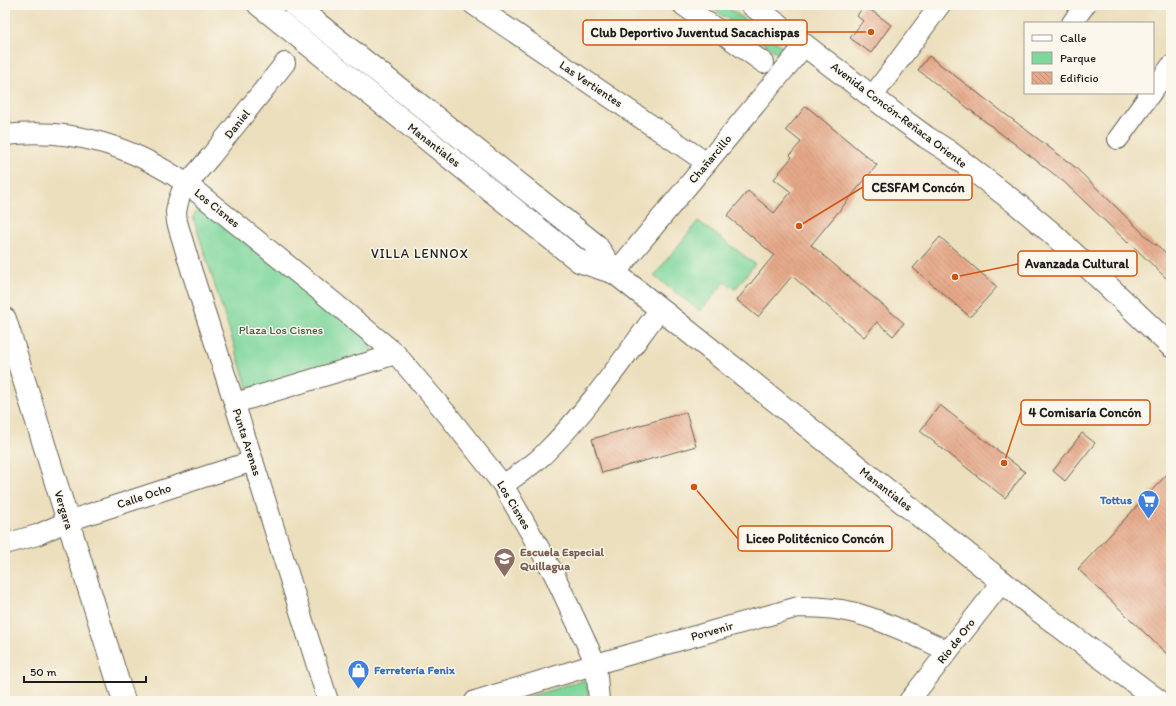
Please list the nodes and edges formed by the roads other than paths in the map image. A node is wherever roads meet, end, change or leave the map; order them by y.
1 (259, 5) edge
2 (474, 5) edge
3 (683, 5) edge
4 (752, 5) edge
5 (940, 5) edge
6 (1085, 5) edge
7 (300, 8) edge
8 (1073, 22) edge
9 (805, 45) junction
10 (285, 63) dead end
11 (764, 63) dead end
12 (1171, 66) edge
13 (1154, 89) edge
14 (1149, 94) edge
15 (872, 97) junction
16 (5, 135) edge
17 (1118, 139) dead end
18 (707, 163) junction
19 (187, 184) junction
20 (615, 273) junction
21 (660, 309) junction
22 (5, 318) edge
23 (1171, 346) edge
24 (396, 354) junction
25 (235, 403) junction
26 (253, 461) junction
27 (504, 485) junction
28 (68, 521) junction
29 (5, 530) edge
30 (36, 535) junction
31 (5, 544) edge
32 (1002, 581) junction
33 (948, 651) junction
34 (596, 664) junction
35 (124, 701) edge
36 (328, 701) edge
37 (475, 701) edge
38 (599, 701) edge
39 (909, 701) edge
40 (1159, 701) edge

1 - 20 street, Manantiales
2 - 18 street, Las Vertientes
3 - 11 street
4 - 9 street, Avenida Concón-Reñaca Oriente
5 - 15 street
6 - 8 street
7 - 20 street, Manantiales
9 - 15 street, Avenida Concón-Reñaca Oriente
9 - 18 street, Chañarcillo
10 - 19 street, Daniel
12 - 13 street
14 - 17 street
15 - 23 street, Avenida Concón-Reñaca Oriente
16 - 19 street, Los Cisnes
18 - 20 street, Chañarcillo
19 - 24 street, Los Cisnes
19 - 25 street, Punta Arenas
20 - 21 street, Manantiales
21 - 27 street
21 - 32 street, Manantiales
22 - 28 street, Vergara
24 - 25 street
24 - 27 street, Los Cisnes
25 - 26 street, Punta Arenas
26 - 28 street, Calle Ocho
26 - 36 street, Punta Arenas
27 - 34 street, Los Cisnes
28 - 30 street, Calle Ocho
28 - 35 street, Vergara
29 - 30 street
30 - 31 street, Calle Ocho
32 - 33 street, Río de Oro
32 - 40 street, Manantiales
33 - 34 street, Porvenir
33 - 39 street, Río de Oro
34 - 37 street, Porvenir
34 - 38 street, Los Cisnes

